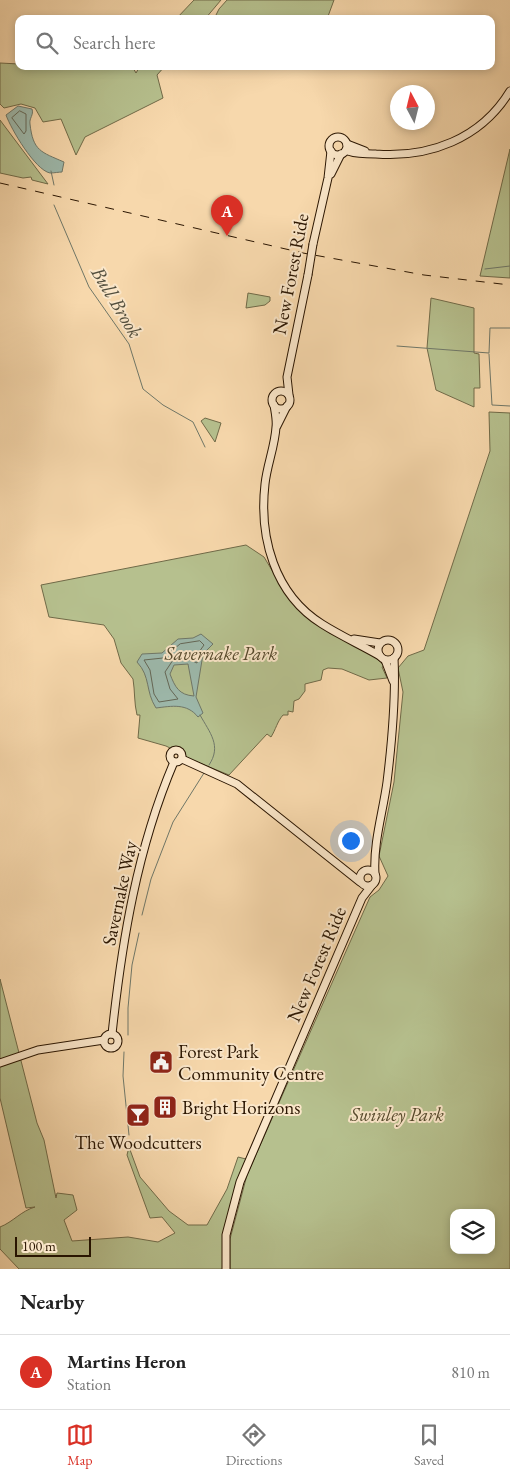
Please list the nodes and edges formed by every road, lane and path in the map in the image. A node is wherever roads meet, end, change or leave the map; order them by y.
1 (510, 91) edge
2 (344, 150) junction
3 (331, 151) junction
4 (328, 178) junction
5 (287, 377) junction
6 (278, 392) junction
7 (289, 395) junction
8 (274, 404) junction
9 (288, 406) junction
10 (277, 426) junction
11 (347, 637) junction
12 (380, 643) junction
13 (382, 658) junction
14 (394, 658) junction
15 (395, 686) junction
16 (182, 759) junction
17 (174, 762) junction
18 (374, 856) junction
19 (347, 870) junction
20 (362, 872) junction
21 (375, 874) junction
22 (361, 882) junction
23 (372, 885) junction
24 (362, 898) junction
25 (112, 1034) junction
26 (104, 1040) junction
27 (0, 1063) edge
28 (226, 1269) edge

1 - 2 main road
2 - 3 main road
2 - 3 main road
2 - 4 main road, New Forest Ride
3 - 4 main road, New Forest Ride
4 - 5 main road, New Forest Ride, bridge
5 - 6 main road, New Forest Ride
5 - 7 main road, New Forest Ride
6 - 7 main road
6 - 8 main road, New Forest Ride
7 - 9 main road, New Forest Ride
8 - 9 main road
8 - 10 main road, New Forest Ride
9 - 10 main road, New Forest Ride
10 - 11 main road, New Forest Ride
11 - 12 main road, New Forest Ride
11 - 13 main road, New Forest Ride
12 - 13 main road, New Forest Ride
12 - 14 main road, New Forest Ride
13 - 14 main road
13 - 15 main road, New Forest Ride
14 - 15 main road, New Forest Ride
15 - 18 main road, New Forest Ride
16 - 17 main road
16 - 17 main road
16 - 19 main road
17 - 25 main road, Savernake Way
18 - 20 main road, New Forest Ride
18 - 21 main road, New Forest Ride
19 - 20 main road
19 - 22 main road
20 - 21 main road
20 - 22 main road, New Forest Ride
21 - 23 main road, New Forest Ride
22 - 23 main road
22 - 24 main road, New Forest Ride
23 - 24 main road, New Forest Ride
24 - 28 main road, New Forest Ride
25 - 26 main road
25 - 26 main road, Savernake Way
26 - 27 main road

